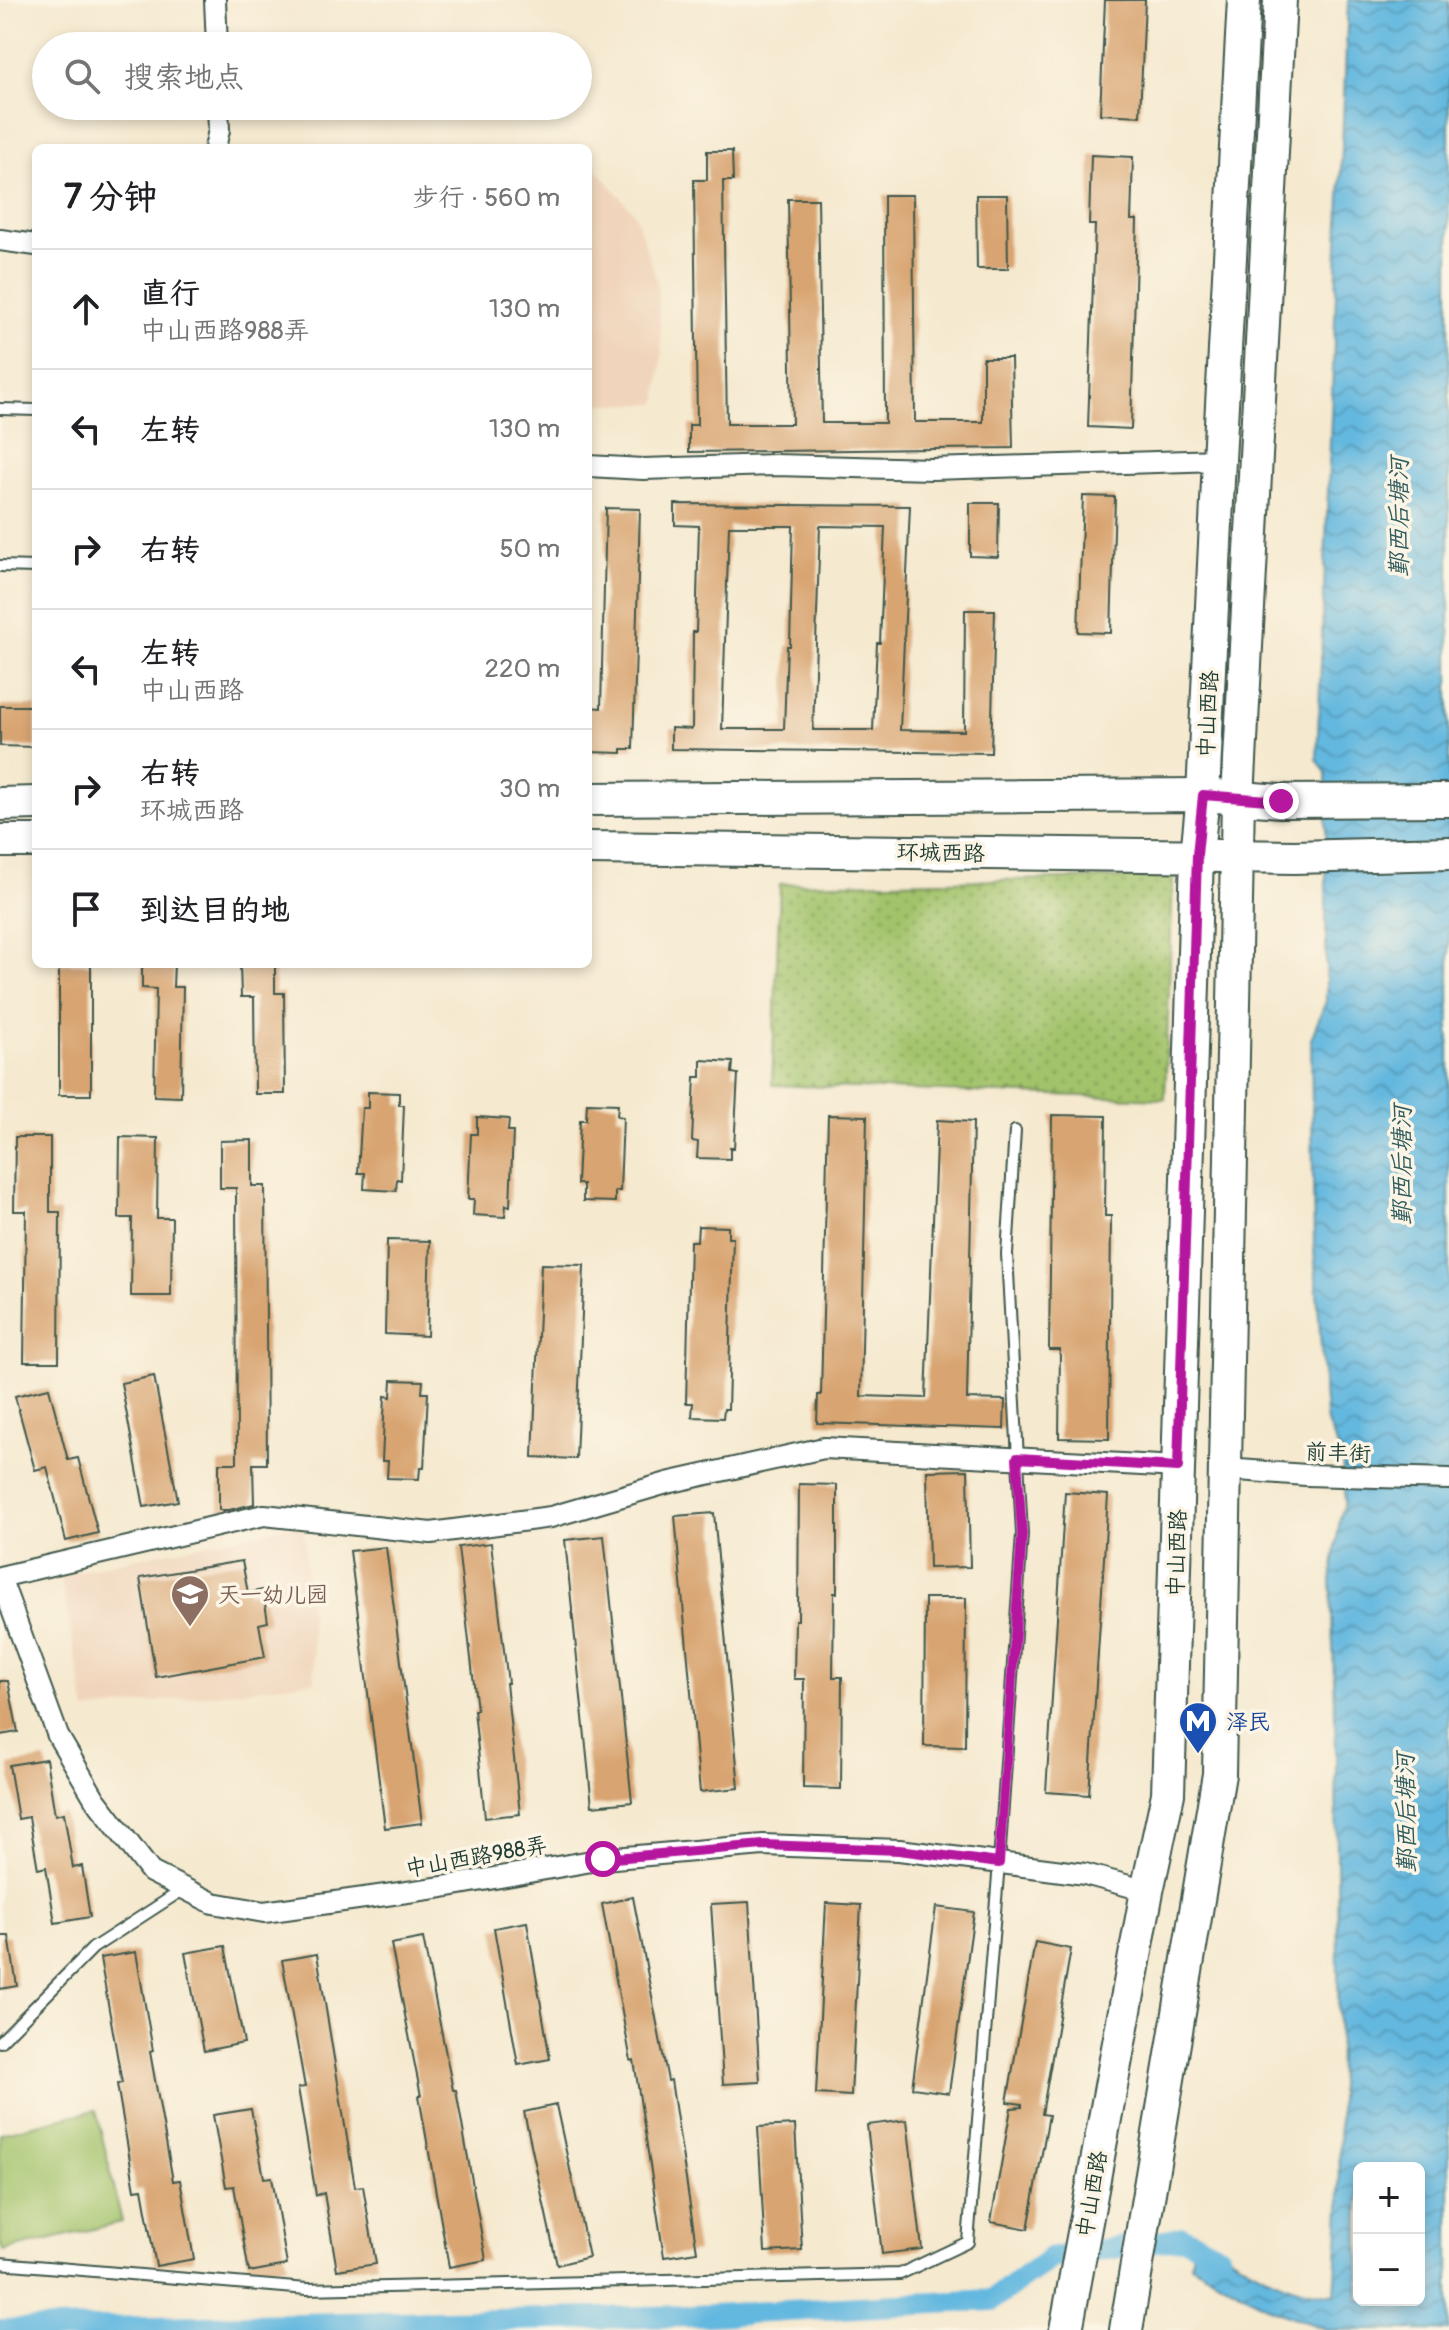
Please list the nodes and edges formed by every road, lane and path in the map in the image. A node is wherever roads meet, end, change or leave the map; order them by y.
1 (215, 0) edge
2 (1244, 0) edge
3 (1280, 0) edge
4 (216, 32) edge
5 (219, 120) edge
6 (216, 144) edge
7 (0, 240) edge
8 (32, 244) edge
9 (0, 409) edge
10 (32, 410) edge
11 (1219, 460) junction
12 (592, 466) edge
13 (0, 566) edge
14 (32, 567) edge
15 (1203, 795) junction
16 (1238, 798) junction
17 (592, 799) edge
18 (1449, 800) edge
19 (32, 803) edge
20 (0, 804) edge
21 (0, 841) edge
22 (32, 841) edge
23 (592, 848) edge
24 (1449, 853) edge
25 (1197, 855) junction
26 (1238, 855) junction
27 (1015, 1131) dead end
28 (1017, 1458) junction
29 (1178, 1467) junction
30 (1225, 1469) junction
31 (1449, 1479) edge
32 (0, 1577) edge
33 (999, 1863) junction
34 (184, 1889) junction
35 (1147, 1891) junction
36 (0, 2042) edge
37 (0, 2263) edge
38 (1069, 2315) edge
39 (1126, 2330) edge

1 - 4 street
2 - 11 main road, 中山西路
3 - 16 main road, 中山西路
5 - 6 street
7 - 8 street
9 - 10 lane
11 - 12 street
11 - 15 main road, 中山西路
13 - 14 lane
15 - 16 main road
15 - 17 main road
15 - 25 main road, 中山西路
16 - 18 main road
16 - 26 main road, 中山西路
19 - 20 main road
21 - 22 main road
23 - 25 main road, 环城西路
24 - 26 main road, 环城西路
25 - 26 main road, 环城西路
25 - 29 main road, 中山西路
26 - 30 main road, 中山西路
27 - 28 lane
28 - 29 street
28 - 32 street
28 - 33 lane
29 - 35 main road, 中山西路
30 - 31 street, 前丰街
30 - 39 main road, 中山西路
32 - 34 street, 中山西路988弄
33 - 34 street, 中山西路988弄
33 - 35 street, 中山西路988弄
33 - 37 lane
34 - 36 lane
35 - 38 main road, 中山西路

